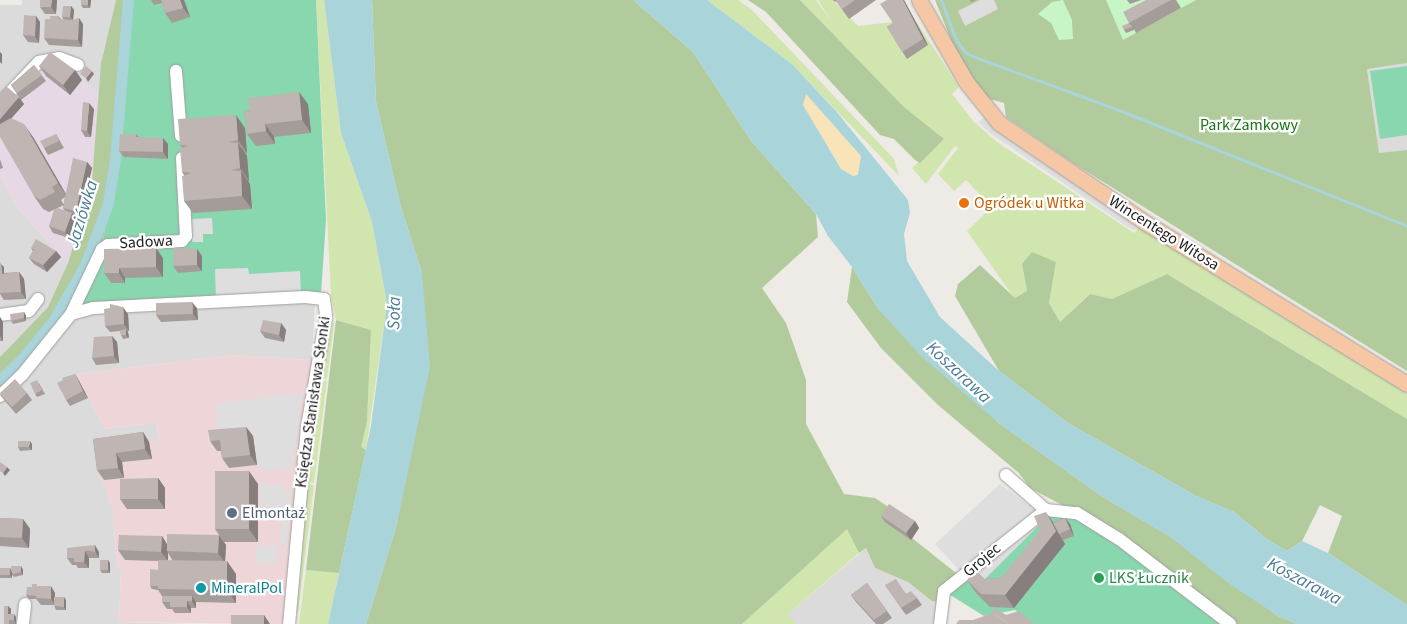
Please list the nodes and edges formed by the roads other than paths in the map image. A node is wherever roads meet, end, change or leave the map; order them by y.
1 (919, 0) edge
2 (78, 65) dead end
3 (176, 71) dead end
4 (0, 103) edge
5 (38, 299) dead end
6 (71, 314) junction
7 (0, 315) edge
8 (1407, 384) edge
9 (0, 396) edge
10 (1006, 475) dead end
11 (1046, 510) junction
12 (25, 604) dead end
13 (23, 624) edge
14 (288, 624) edge
15 (940, 624) edge
16 (1230, 624) edge

1 - 8 main road, Wincentego Witosa
2 - 4 street
3 - 6 street, Sadowa
5 - 7 street
6 - 9 street, Sadowa
6 - 14 street, Księdza Stanisława Słonki
10 - 11 street
11 - 15 street, Grojec
11 - 16 street
12 - 13 street

